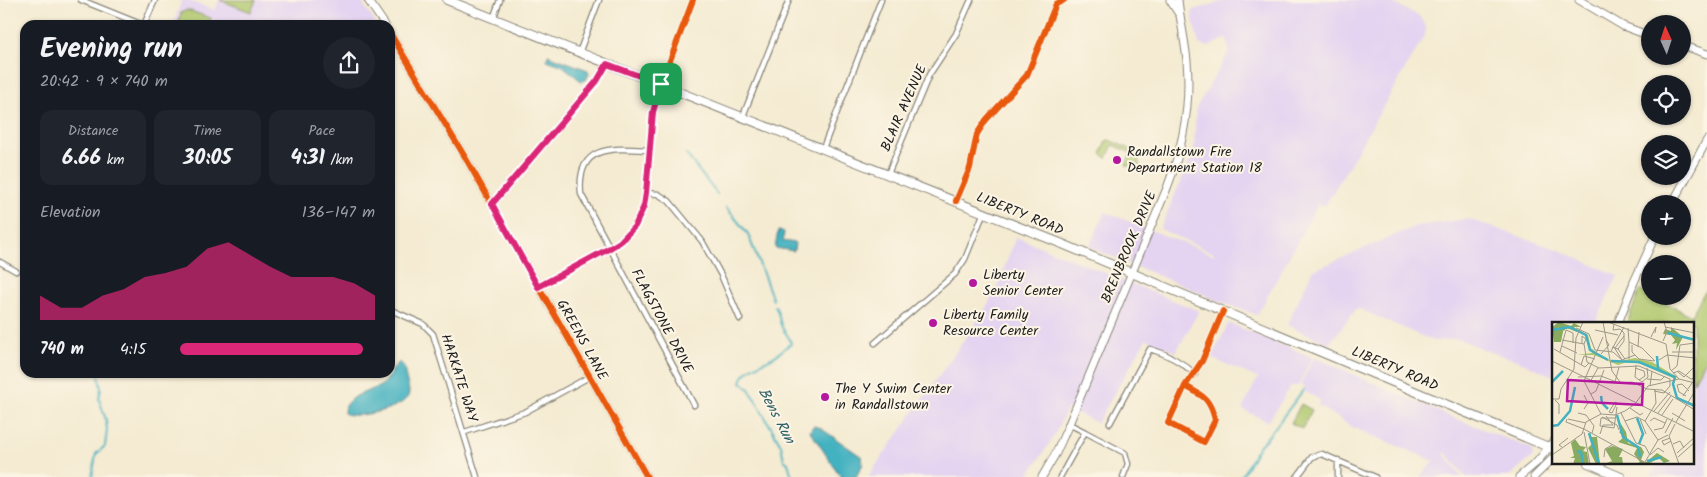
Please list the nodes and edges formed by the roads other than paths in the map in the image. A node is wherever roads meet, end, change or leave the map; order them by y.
1 (82, 0) edge
2 (155, 0) edge
3 (368, 0) edge
4 (446, 0) edge
5 (500, 0) edge
6 (599, 0) edge
7 (694, 0) edge
8 (789, 0) edge
9 (881, 0) edge
10 (971, 0) edge
11 (1064, 0) edge
12 (1170, 0) edge
13 (1178, 0) edge
14 (1579, 0) edge
15 (1587, 2) edge
16 (1179, 14) junction
17 (493, 19) junction
18 (131, 20) edge
19 (145, 20) edge
20 (382, 20) edge
21 (1641, 33) edge
22 (395, 41) edge
23 (1691, 48) edge
24 (579, 53) junction
25 (1707, 54) edge
26 (607, 64) junction
27 (661, 84) junction
28 (743, 116) junction
29 (1707, 140) edge
30 (823, 148) junction
31 (650, 150) junction
32 (888, 174) junction
33 (646, 193) junction
34 (1677, 195) edge
35 (956, 201) junction
36 (492, 204) junction
37 (984, 212) junction
38 (1651, 245) edge
39 (610, 248) junction
40 (0, 262) edge
41 (16, 271) dead end
42 (1132, 273) junction
43 (538, 287) junction
44 (1223, 311) junction
45 (395, 312) edge
46 (740, 318) dead end
47 (1618, 322) edge
48 (876, 342) dead end
49 (1195, 374) junction
50 (589, 377) junction
51 (1185, 386) junction
52 (694, 405) dead end
53 (1110, 423) dead end
54 (1069, 424) junction
55 (465, 432) junction
56 (1085, 432) junction
57 (1552, 446) edge
58 (1552, 459) edge
59 (1338, 460) junction
60 (1590, 464) edge
61 (477, 477) edge
62 (647, 477) edge
63 (1042, 477) edge
64 (1060, 477) edge
65 (1123, 477) edge
66 (1297, 477) edge
67 (1338, 477) edge
68 (1375, 477) edge
69 (1519, 477) edge
70 (1534, 477) edge
71 (1621, 477) edge

1 - 18 street
2 - 19 street
3 - 20 street
4 - 17 main road, LIBERTY ROAD
5 - 17 street
6 - 24 street
7 - 27 street
8 - 28 street
9 - 30 street
10 - 32 street, BLAIR AVENUE
11 - 35 street
12 - 16 street, BRENBROOK DRIVE
13 - 16 street, BRENBROOK DRIVE
14 - 15 street
15 - 21 street
16 - 42 street, BRENBROOK DRIVE
17 - 24 main road, LIBERTY ROAD
22 - 36 street, GREENS LANE
23 - 25 street
24 - 26 main road, LIBERTY ROAD
26 - 27 main road, LIBERTY ROAD
26 - 36 street
27 - 28 main road, LIBERTY ROAD
27 - 31 street
28 - 30 main road, LIBERTY ROAD
29 - 34 street
30 - 32 main road, LIBERTY ROAD
31 - 33 street
31 - 39 street, FLAGSTONE DRIVE
32 - 35 main road, LIBERTY ROAD
33 - 39 street
33 - 46 street
35 - 37 main road, LIBERTY ROAD
36 - 43 street, GREENS LANE
37 - 42 main road, LIBERTY ROAD
37 - 48 street
38 - 47 street
39 - 43 street
39 - 52 street, FLAGSTONE DRIVE
40 - 41 street
42 - 44 main road, LIBERTY ROAD
42 - 54 street, BRENBROOK DRIVE
43 - 50 street, GREENS LANE
44 - 49 street
44 - 57 main road, LIBERTY ROAD
45 - 55 street, HARKATE WAY
49 - 51 street
49 - 53 street
50 - 55 street
50 - 62 street, GREENS LANE
51 - 51 street
54 - 56 street
54 - 63 street, BRENBROOK DRIVE
55 - 61 street, HARKATE WAY
56 - 64 street
56 - 65 street
57 - 69 street
58 - 70 street
59 - 66 street
59 - 67 street
59 - 68 street
60 - 71 main road

